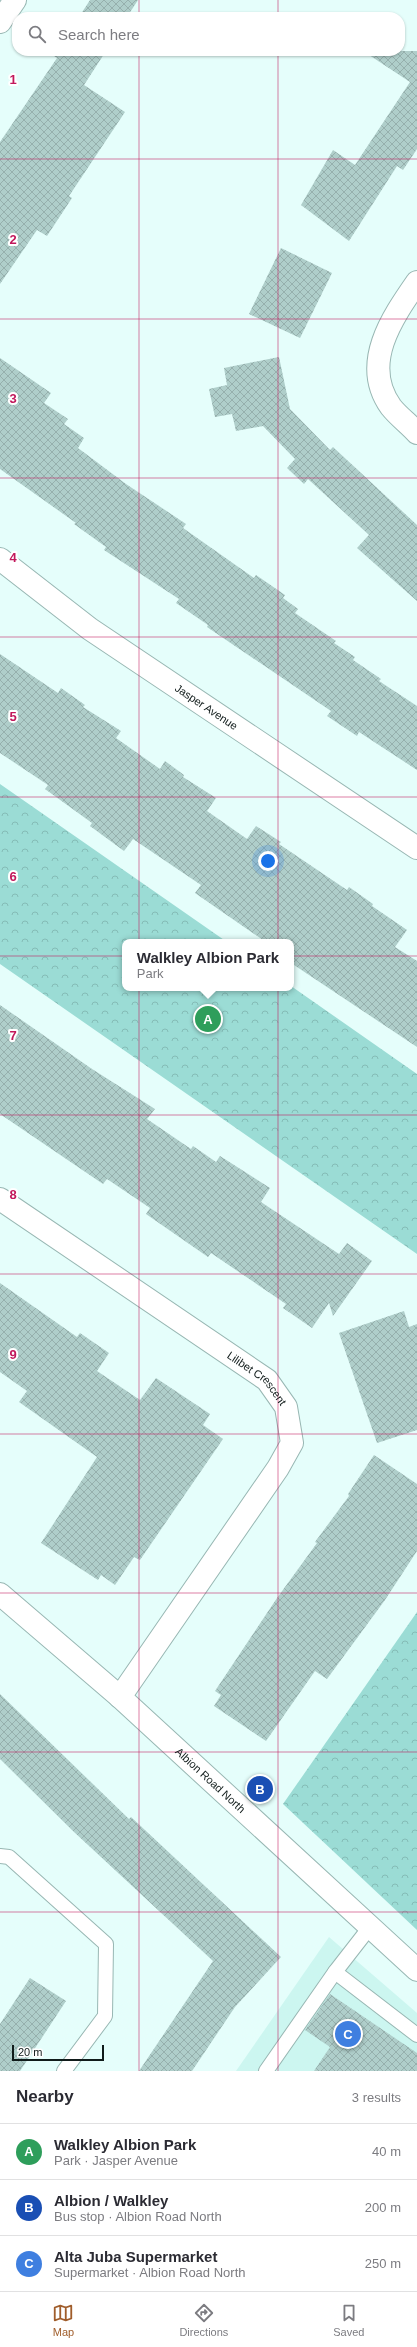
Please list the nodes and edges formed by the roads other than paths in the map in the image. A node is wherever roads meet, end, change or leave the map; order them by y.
1 (15, 0) edge
2 (0, 22) edge
3 (417, 282) edge
4 (417, 433) edge
5 (0, 559) edge
6 (417, 848) edge
7 (0, 1199) edge
8 (0, 1594) edge
9 (120, 1697) junction
10 (0, 1856) edge
11 (370, 1927) junction
12 (417, 1970) edge
13 (335, 1972) junction
14 (417, 2035) edge
15 (64, 2071) edge
16 (266, 2071) edge

1 - 2 street
3 - 4 street
5 - 6 street, Jasper Avenue
7 - 9 street, Lilibet Crescent
8 - 9 street, Albion Road North
9 - 11 street, Albion Road North
10 - 15 lane
11 - 12 street, Albion Road North
11 - 13 lane
13 - 14 lane
13 - 16 lane

